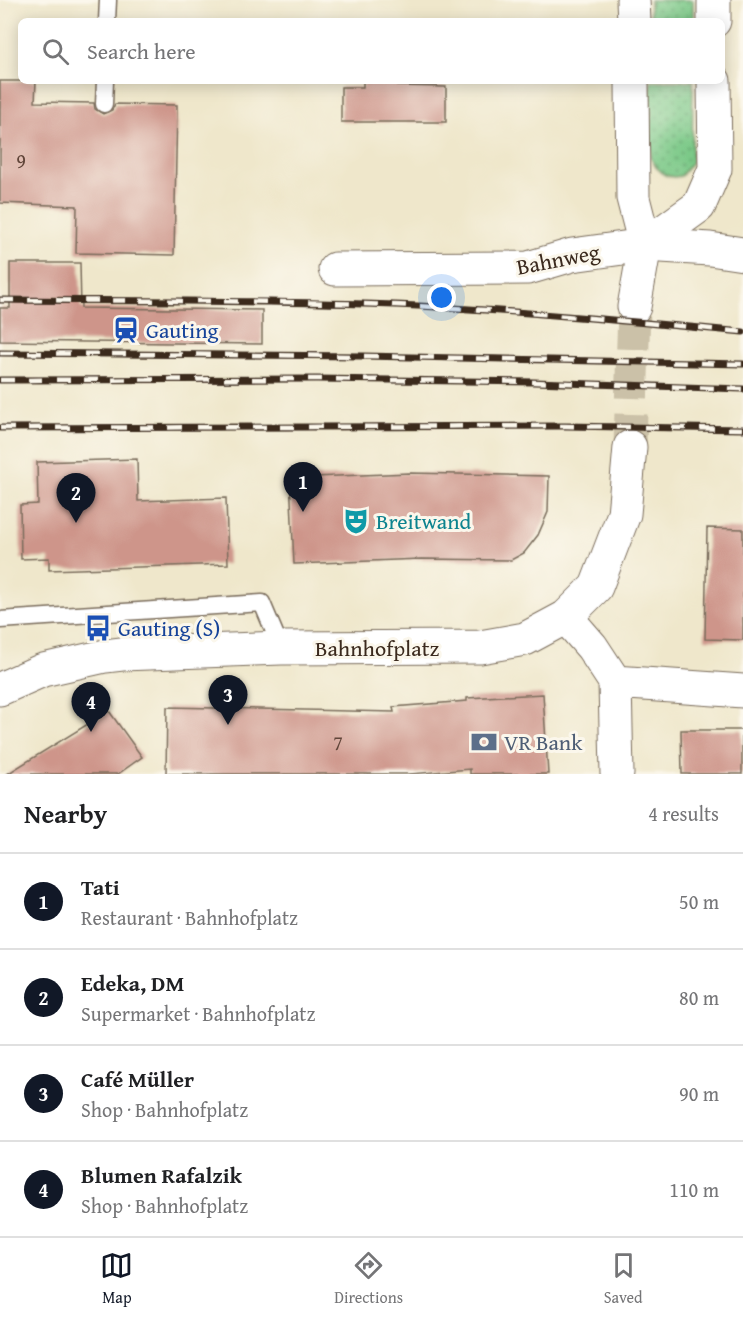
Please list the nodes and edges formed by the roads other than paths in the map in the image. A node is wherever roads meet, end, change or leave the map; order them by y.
1 (108, 0) edge
2 (633, 0) edge
3 (714, 0) edge
4 (107, 18) edge
5 (634, 18) edge
6 (714, 18) edge
7 (105, 84) edge
8 (632, 84) edge
9 (714, 84) edge
10 (104, 104) dead end
11 (645, 244) junction
12 (743, 254) edge
13 (335, 269) dead end
14 (634, 307) tunnel mouth
15 (630, 447) tunnel mouth
16 (566, 618) junction
17 (0, 620) edge
18 (281, 648) junction
19 (615, 682) junction
20 (0, 689) edge
21 (743, 691) edge
22 (617, 774) edge

1 - 4 lane
2 - 5 street
3 - 6 street
7 - 10 lane
8 - 11 street
9 - 11 street
11 - 12 street, Bahnweg
11 - 13 street, Bahnweg
11 - 14 street
15 - 16 street, Bahnhofplatz
16 - 18 street, Bahnhofplatz
16 - 19 street
17 - 18 lane
18 - 20 street, Bahnhofplatz
19 - 21 street
19 - 22 street

